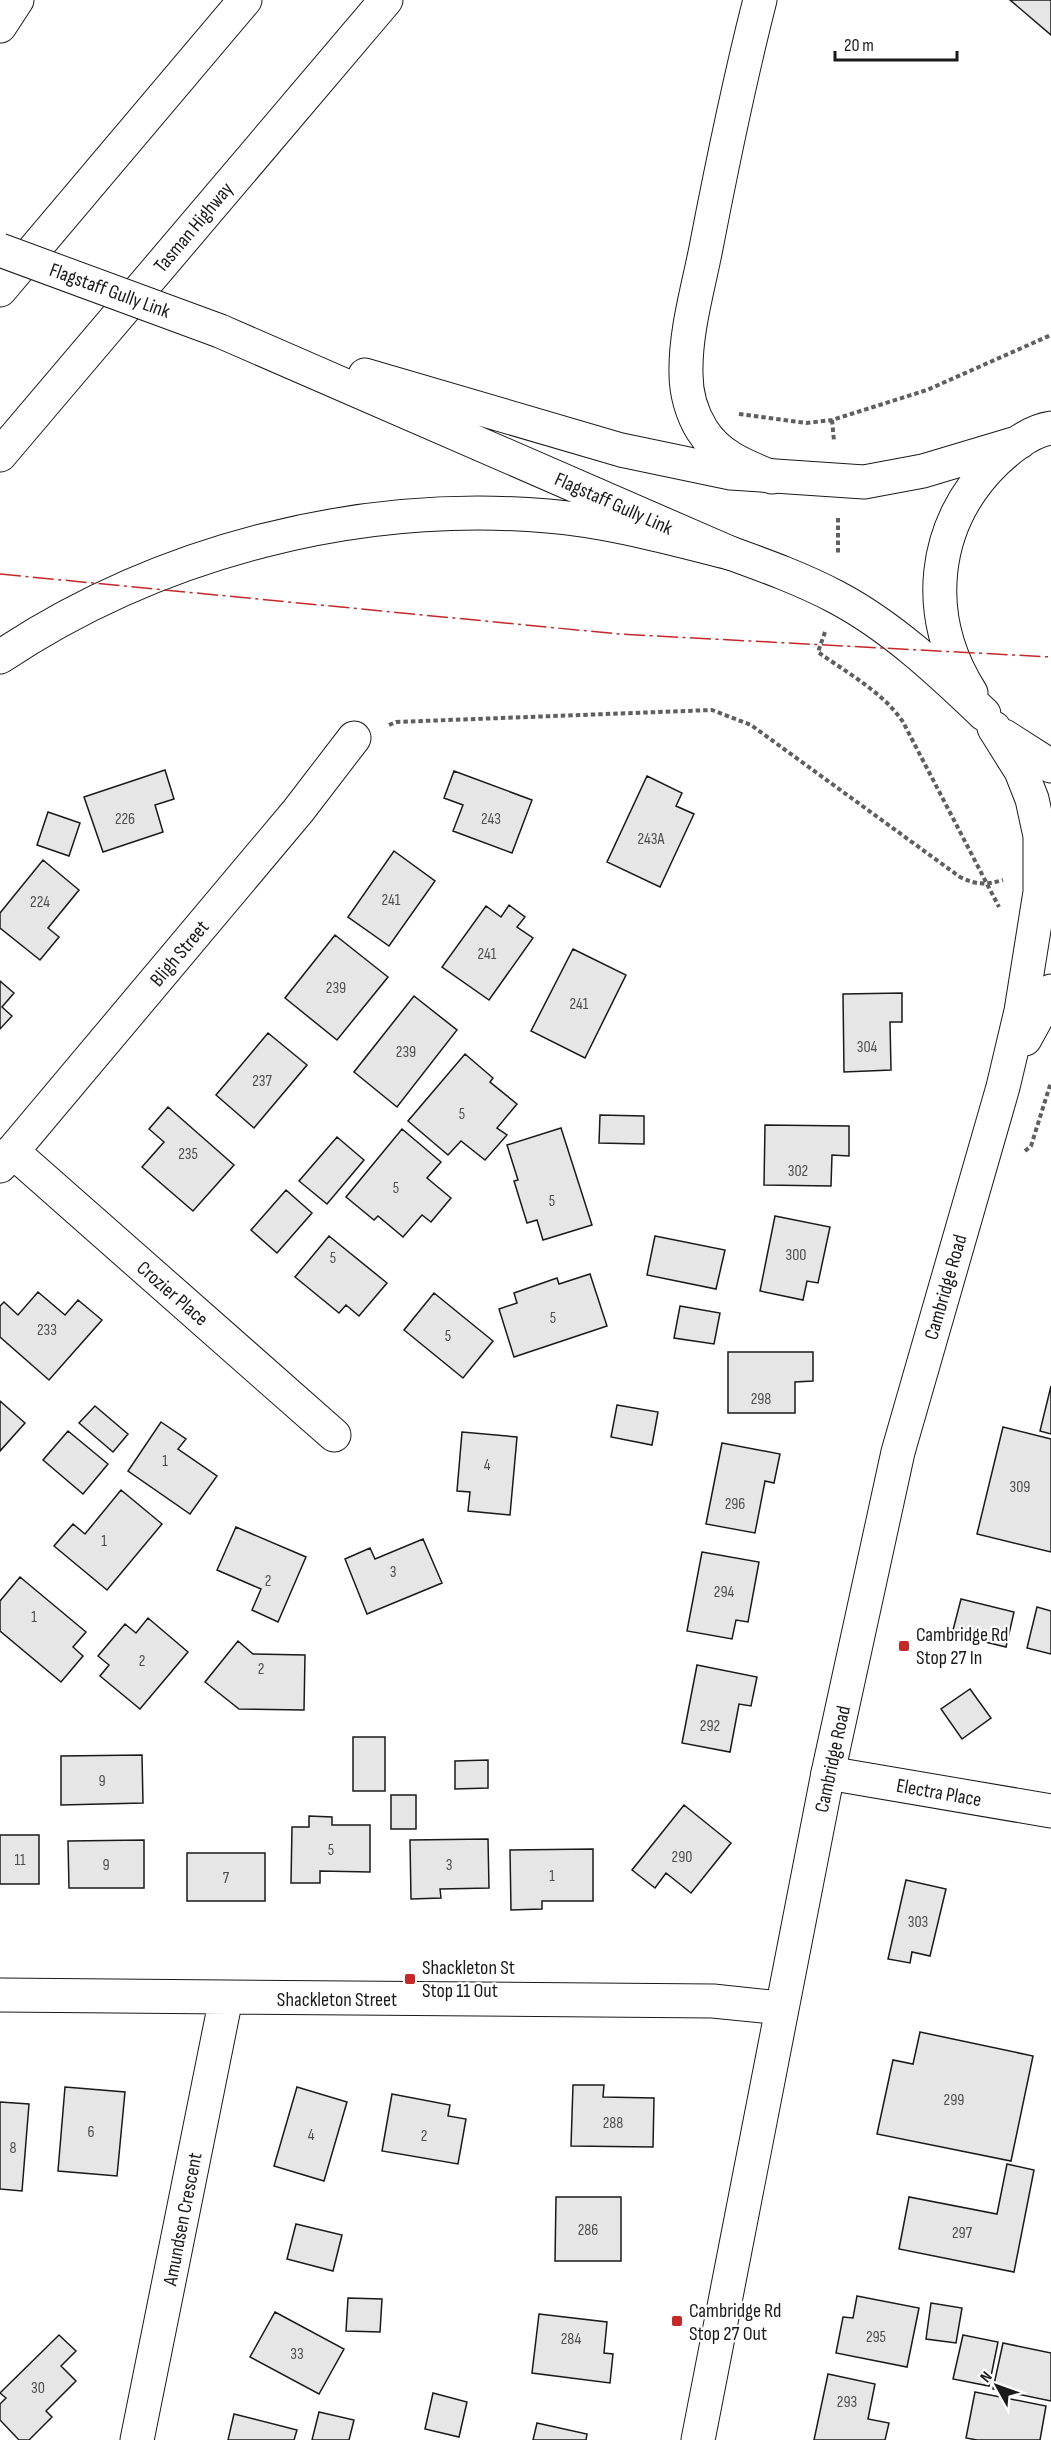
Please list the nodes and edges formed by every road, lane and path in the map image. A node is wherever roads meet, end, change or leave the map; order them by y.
1 (17, 0) edge
2 (245, 0) edge
3 (386, 0) edge
4 (760, 0) edge
5 (0, 26) edge
6 (0, 250) edge
7 (0, 290) edge
8 (220, 331) junction
9 (1051, 334) edge
10 (692, 407) junction
11 (1042, 431) edge
12 (0, 455) edge
13 (772, 477) junction
14 (730, 553) junction
15 (838, 598) junction
16 (0, 657) edge
17 (989, 721) junction
18 (354, 738) joint
19 (1051, 766) edge
20 (1051, 992) edge
21 (1003, 1087) junction
22 (6, 1159) edge
23 (334, 1435) dead end
24 (828, 1773) junction
25 (1051, 1811) edge
26 (0, 1995) edge
27 (226, 1998) junction
28 (781, 2008) junction
29 (137, 2440) edge
30 (698, 2440) edge

1 - 5 main road
2 - 7 main road
3 - 12 main road, Tasman Highway
4 - 10 main road
6 - 8 main road, Flagstaff Gully Link, bridge
8 - 13 main road, Flagstaff Gully Link
8 - 14 main road, Flagstaff Gully Link
9 - 10 path
10 - 13 main road
11 - 13 main road, Flagstaff Gully Link
11 - 17 main road
14 - 15 main road, Flagstaff Gully Link
14 - 16 main road
15 - 17 main road, Flagstaff Gully Link
15 - 18 path
17 - 19 main road
17 - 21 main road, Cambridge Road
18 - 22 main road, Bligh Street
20 - 21 main road, Cambridge Road
21 - 24 main road, Cambridge Road
22 - 23 main road, Crozier Place
24 - 25 main road, Electra Place
24 - 28 main road, Cambridge Road
26 - 27 main road, Shackleton Street
27 - 28 main road, Shackleton Street
27 - 29 main road, Amundsen Crescent
28 - 30 main road, Cambridge Road

